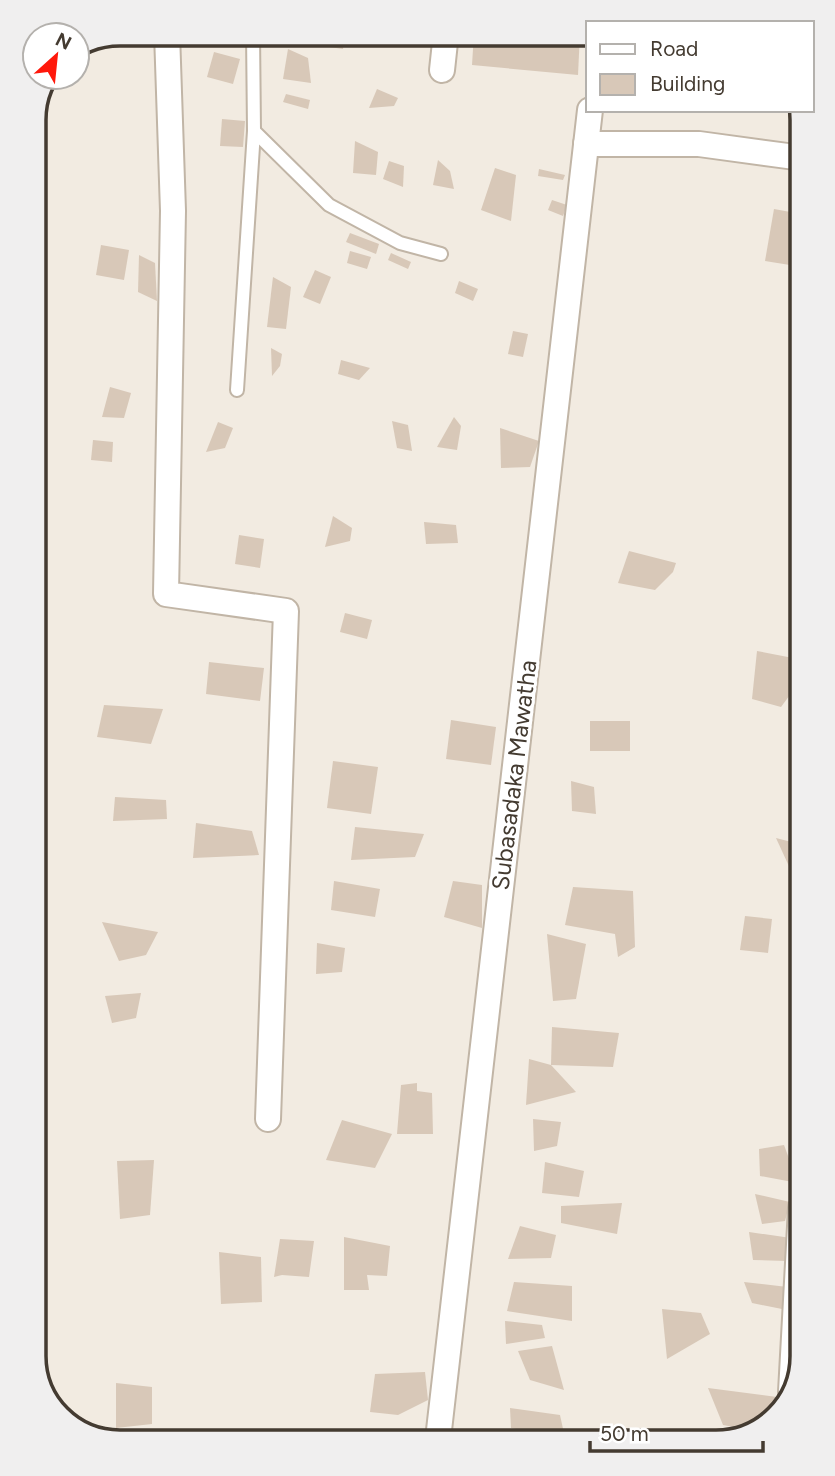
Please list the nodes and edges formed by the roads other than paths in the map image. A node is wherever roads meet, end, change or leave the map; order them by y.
1 (167, 46) edge
2 (253, 46) edge
3 (445, 46) edge
4 (442, 70) dead end
5 (590, 112) edge
6 (254, 131) junction
7 (586, 144) junction
8 (790, 156) edge
9 (441, 254) dead end
10 (237, 390) dead end
11 (268, 1119) dead end
12 (439, 1430) edge

1 - 11 street
2 - 6 lane
3 - 4 street
5 - 7 street, Subasadaka Mawatha
6 - 9 lane
6 - 10 lane
7 - 8 street
7 - 12 street, Subasadaka Mawatha

